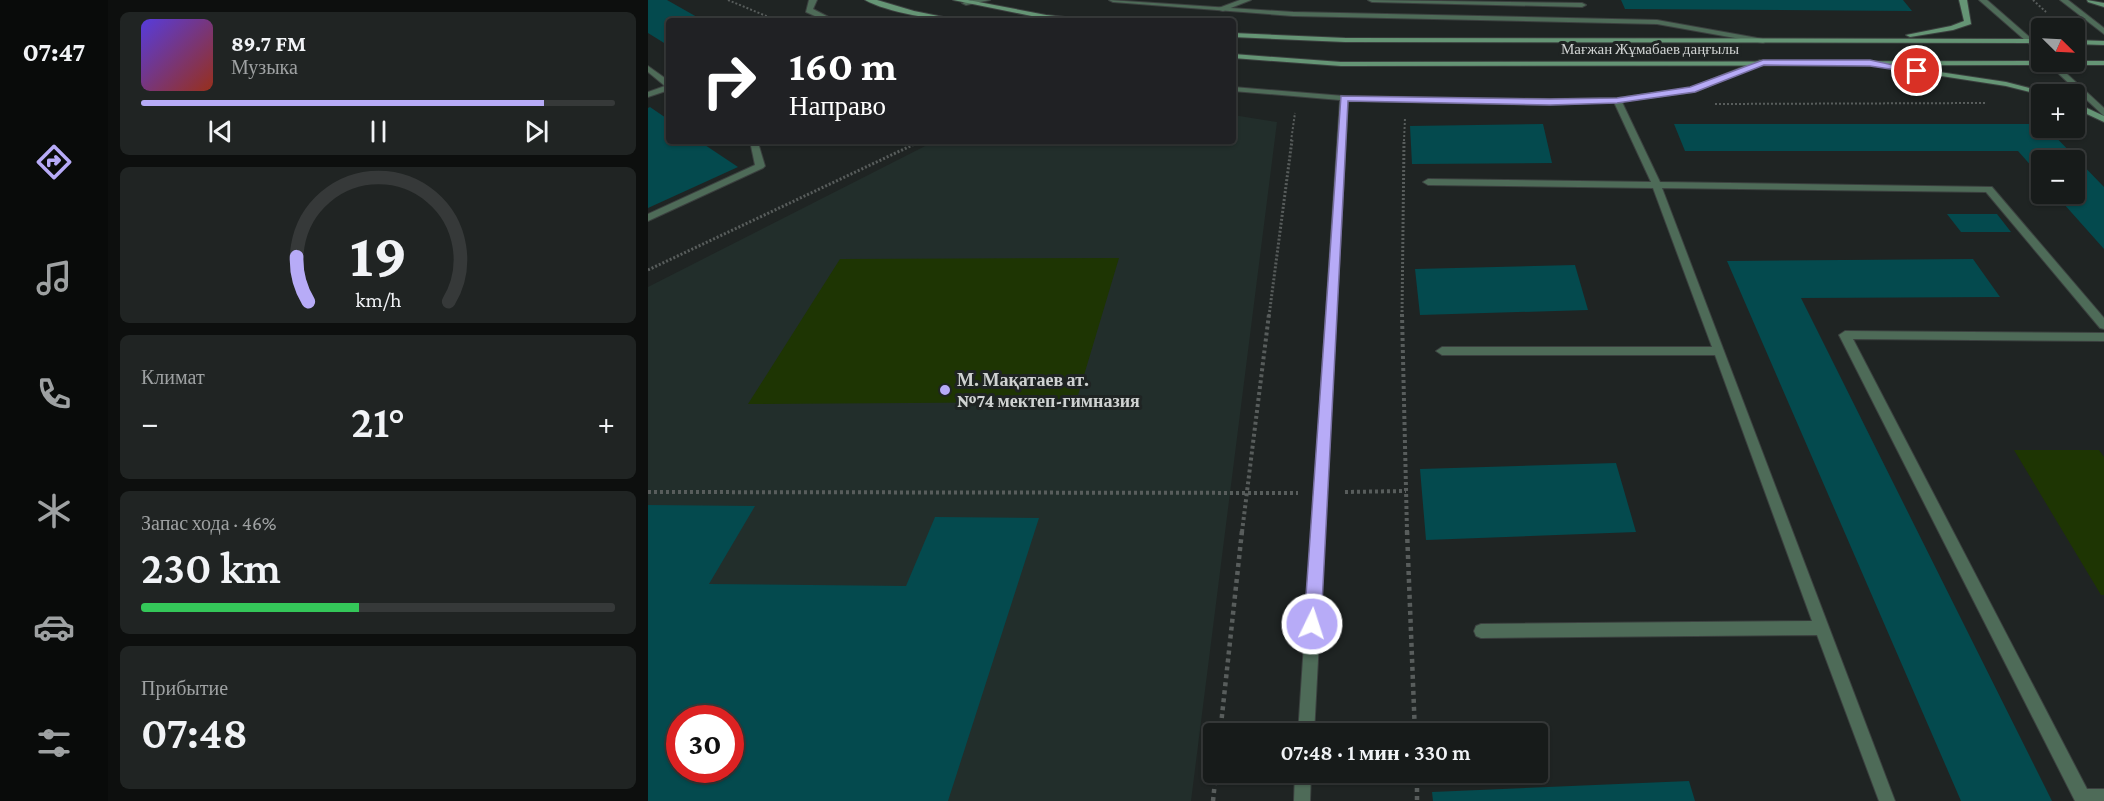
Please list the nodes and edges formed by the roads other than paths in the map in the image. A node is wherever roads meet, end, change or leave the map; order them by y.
1 (813, 0) edge
2 (869, 0) edge
3 (957, 0) edge
4 (986, 0) edge
5 (1113, 0) edge
6 (1247, 0) edge
7 (1372, 0) edge
8 (1963, 0) edge
9 (1983, 0) edge
10 (2064, 0) edge
11 (2091, 0) edge
12 (1144, 2) edge
13 (966, 3) junction
14 (1582, 3) edge
15 (2104, 5) edge
16 (1220, 9) junction
17 (826, 18) edge
18 (942, 18) edge
19 (1064, 18) edge
20 (1581, 20) junction
21 (2104, 32) edge
22 (1236, 35) edge
23 (1763, 41) junction
24 (1807, 41) junction
25 (2029, 41) joint
26 (2085, 42) edge
27 (2104, 43) edge
28 (1236, 56) edge
29 (1763, 62) junction
30 (1870, 63) junction
31 (2031, 63) edge
32 (2085, 63) edge
33 (2104, 63) edge
34 (648, 68) edge
35 (2061, 72) edge
36 (666, 83) edge
37 (666, 87) edge
38 (1236, 89) edge
39 (2031, 90) edge
40 (648, 95) edge
41 (1344, 98) junction
42 (1617, 100) junction
43 (2085, 110) edge
44 (2104, 113) edge
45 (2104, 119) edge
46 (753, 144) edge
47 (1428, 182) dead end
48 (1656, 187) junction
49 (648, 218) edge
50 (2104, 325) edge
51 (2104, 337) edge
52 (1442, 351) dead end
53 (1718, 351) junction
54 (1822, 628) junction
55 (1481, 631) dead end
56 (1307, 723) edge
57 (1303, 783) edge
58 (2104, 797) edge
59 (1302, 801) edge
60 (1887, 801) edge

1 - 17 street
2 - 18 main road
3 - 13 main road
4 - 13 street
5 - 12 street
6 - 16 street
7 - 14 street
8 - 24 main road
9 - 25 street
10 - 21 street
11 - 15 main road
12 - 16 street
13 - 19 main road
14 - 20 street
16 - 20 street
20 - 23 street
22 - 23 main road, Мағжан Жұмабаев даңғылы
23 - 24 main road, Мағжан Жұмабаев даңғылы
24 - 25 main road, Мағжан Жұмабаев даңғылы
26 - 27 main road
28 - 29 main road, Мағжан Жұмабаев даңғылы
29 - 30 main road, Мағжан Жұмабаев даңғылы
29 - 42 street
30 - 31 main road, Мағжан Жұмабаев даңғылы
30 - 39 main road
32 - 33 main road, Мағжан Жұмабаев даңғылы
34 - 36 street
35 - 44 street
37 - 40 street
38 - 41 street
41 - 42 street
41 - 56 street
42 - 48 street
43 - 45 main road
46 - 49 street
47 - 48 street
48 - 50 street
48 - 53 street
51 - 58 street
52 - 53 street
53 - 54 street
54 - 55 street
54 - 60 street
57 - 59 street

